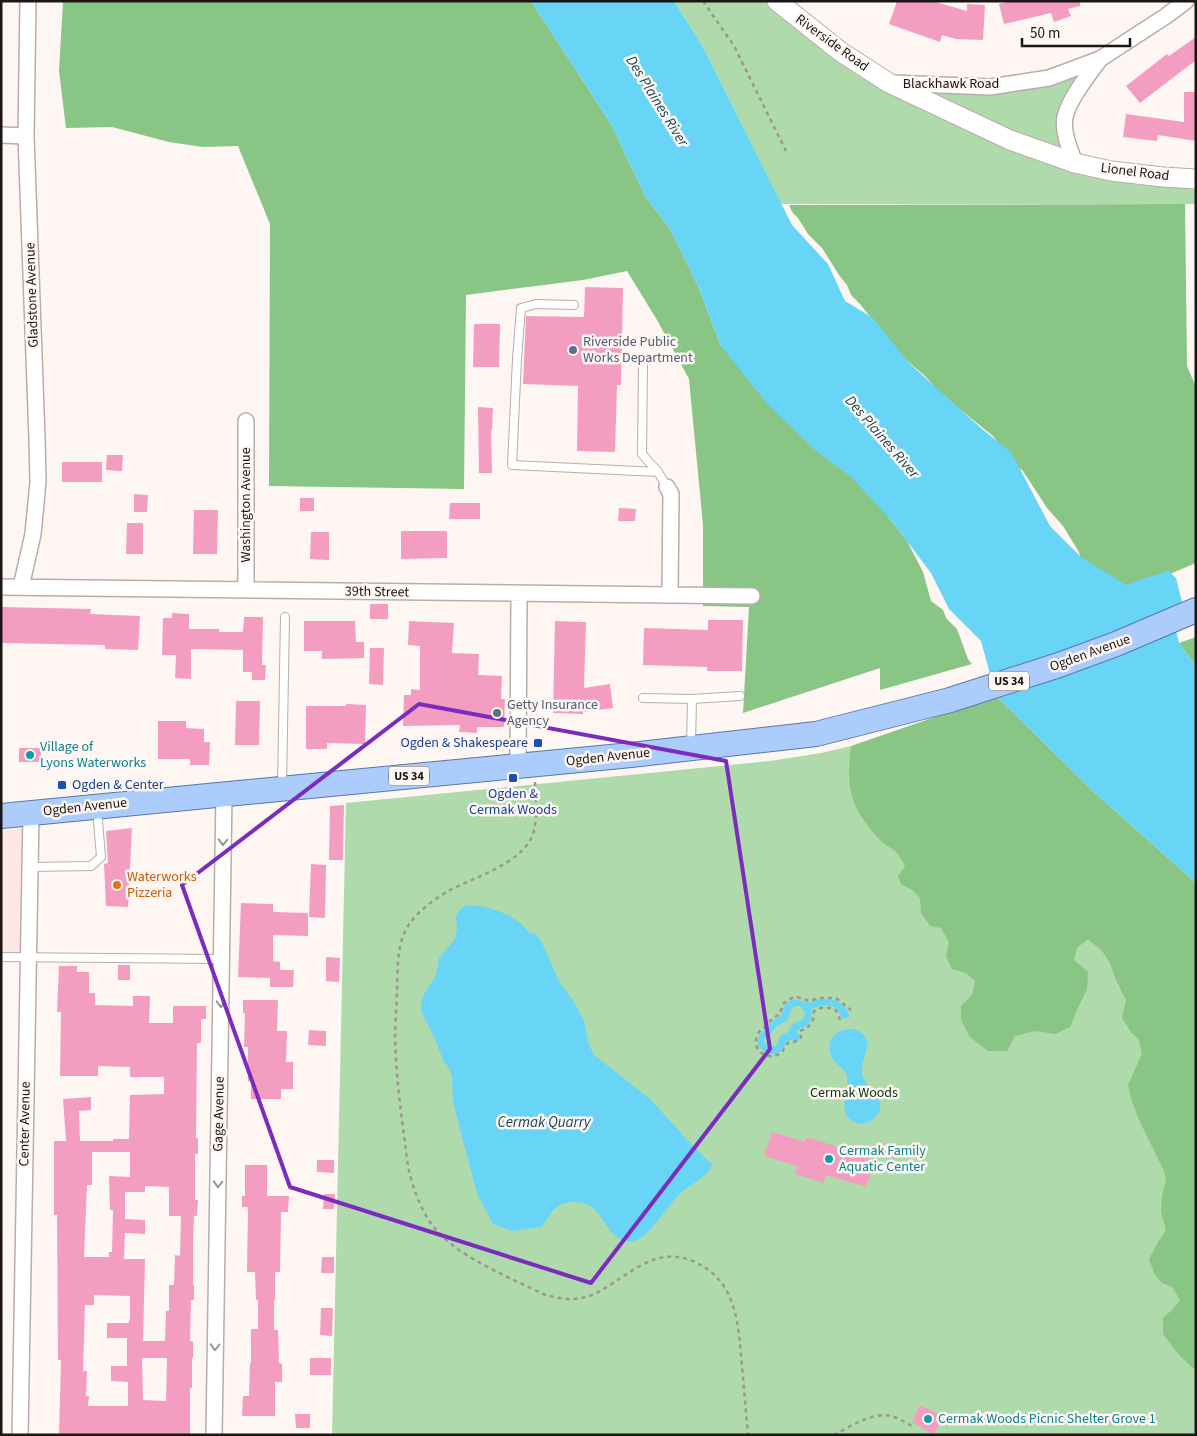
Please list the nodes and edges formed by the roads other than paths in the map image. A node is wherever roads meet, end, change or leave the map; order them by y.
1 (28, 1) edge
2 (777, 1) edge
3 (1186, 1) edge
4 (1100, 59) junction
5 (889, 83) junction
6 (1, 135) edge
7 (26, 136) junction
8 (1075, 163) junction
9 (1196, 179) edge
10 (574, 305) dead end
11 (643, 366) dead end
12 (246, 421) dead end
13 (658, 472) junction
14 (667, 488) joint
15 (1, 587) edge
16 (21, 587) junction
17 (246, 590) junction
18 (519, 594) junction
19 (670, 595) junction
20 (752, 596) dead end
21 (1196, 610) edge
22 (285, 617) dead end
23 (740, 696) dead end
24 (643, 698) dead end
25 (692, 699) junction
26 (691, 748) junction
27 (526, 770) junction
28 (282, 788) junction
29 (224, 793) junction
30 (97, 806) junction
31 (30, 813) junction
32 (1, 816) edge
33 (30, 867) junction
34 (1, 957) edge
35 (28, 957) junction
36 (221, 959) junction
37 (20, 1435) edge
38 (214, 1435) edge

1 - 7 street, Gladstone Avenue
2 - 5 street, Riverside Road
3 - 4 street, Blackhawk Road
4 - 5 street, Blackhawk Road
4 - 8 street, Blackhawk Road
5 - 8 street, Riverside Road
6 - 7 street
7 - 16 street, Gladstone Avenue
8 - 9 street, Lionel Road
10 - 13 lane
11 - 13 lane
12 - 17 street, Washington Avenue
13 - 14 lane
14 - 19 street
15 - 16 street, 39th Street
16 - 17 street, 39th Street
17 - 18 street, 39th Street
18 - 19 street, 39th Street
18 - 27 street
19 - 20 street, 39th Street
21 - 26 main road, Ogden Avenue / US 34
22 - 28 lane
23 - 25 lane
24 - 25 lane
25 - 26 lane
26 - 27 main road, Ogden Avenue / US 34
27 - 28 main road, Ogden Avenue / US 34
28 - 29 main road, Ogden Avenue / US 34
29 - 30 main road, Ogden Avenue / US 34
29 -> 36 street, Gage Avenue
30 - 31 main road, Ogden Avenue / US 34
30 - 33 lane
31 - 32 main road, Ogden Avenue / US 34
31 - 33 street, Center Avenue
33 - 35 street, Center Avenue
34 - 35 lane
35 - 36 lane
35 - 37 street, Center Avenue
36 -> 38 street, Gage Avenue

